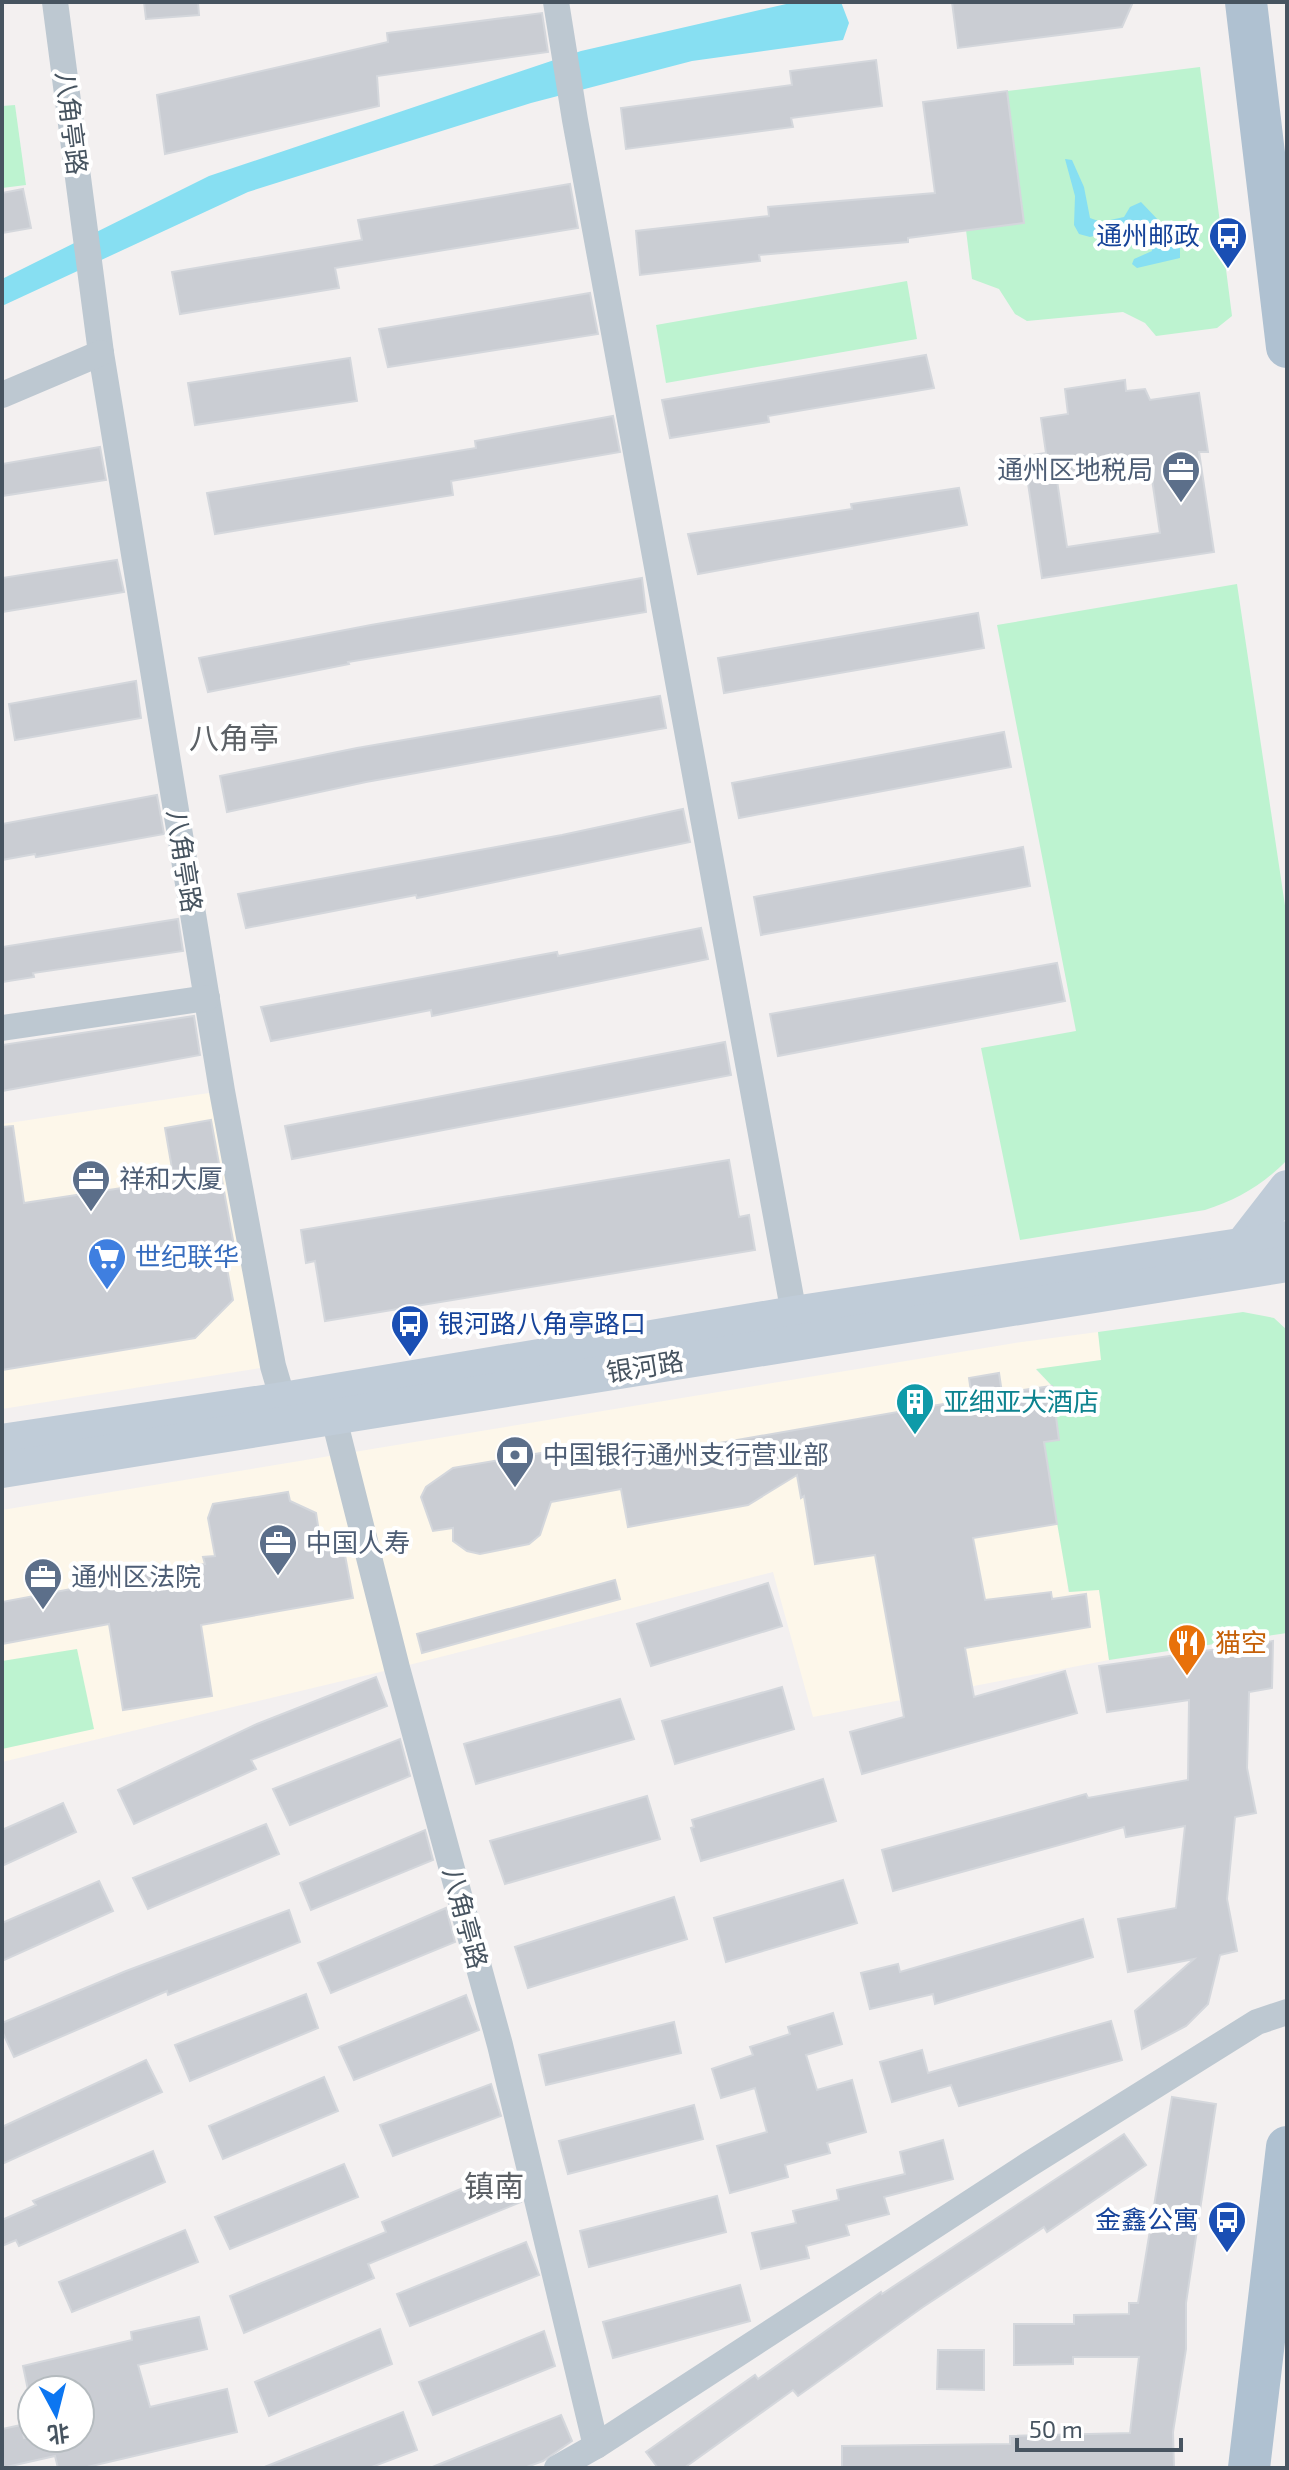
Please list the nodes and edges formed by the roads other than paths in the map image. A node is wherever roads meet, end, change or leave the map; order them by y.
1 (55, 2) edge
2 (556, 2) edge
3 (1246, 2) edge
4 (1274, 2) edge
5 (1287, 101) edge
6 (1287, 347) edge
7 (101, 353) junction
8 (2, 395) edge
9 (207, 998) junction
10 (2, 1028) edge
11 (1287, 1188) edge
12 (1287, 1239) edge
13 (1270, 1265) edge
14 (794, 1314) junction
15 (331, 1405) junction
16 (283, 1412) junction
17 (2, 1442) edge
18 (2, 1470) edge
19 (1287, 2012) edge
20 (1287, 2147) edge
21 (596, 2446) junction
22 (557, 2468) edge
23 (1249, 2468) edge

1 - 7 street, 八角亭路
2 - 14 street
3 - 6 main road
4 - 5 main road
7 - 8 street
7 - 9 street, 八角亭路
9 - 10 street
9 - 16 street, 八角亭路
11 - 13 main road
12 - 13 main road, 银河路
13 - 14 main road, 银河路
13 - 15 main road, 银河路
14 - 15 main road, 银河路
15 - 16 main road, 银河路
15 - 21 street, 八角亭路
16 - 17 main road, 银河路
16 - 18 main road, 银河路
19 - 21 street
20 - 23 main road
21 - 22 street

